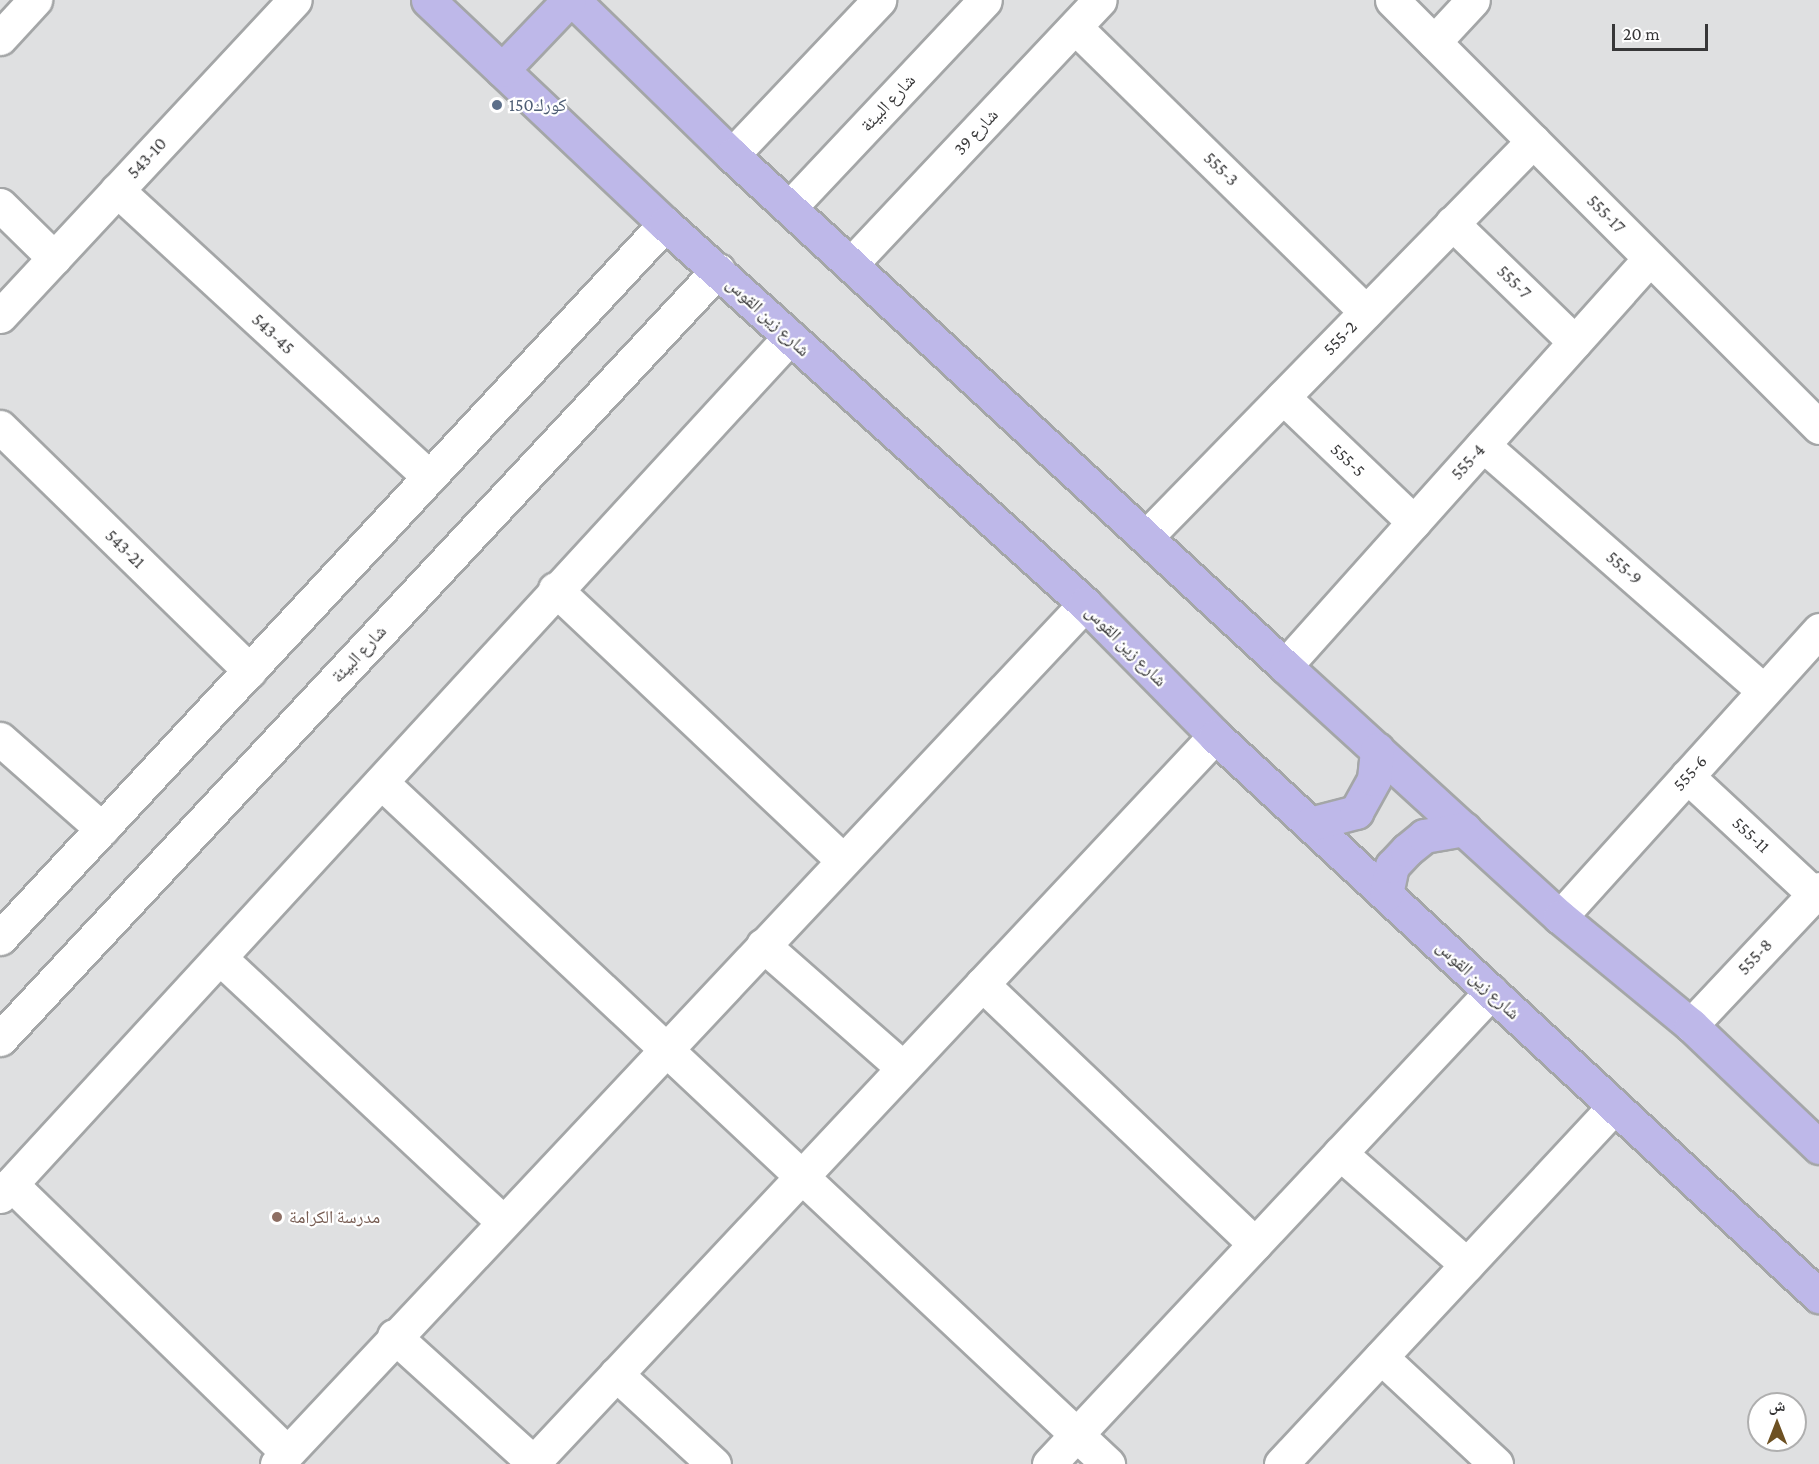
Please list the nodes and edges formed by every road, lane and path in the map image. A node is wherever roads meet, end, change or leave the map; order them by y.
1 (35, 0) edge
2 (295, 0) edge
3 (429, 0) edge
4 (571, 0) edge
5 (879, 0) edge
6 (986, 0) edge
7 (1100, 0) edge
8 (1392, 0) edge
9 (1473, 0) edge
10 (1075, 27) junction
11 (0, 38) edge
12 (1434, 42) junction
13 (502, 69) junction
14 (1533, 141) junction
15 (732, 155) junction
16 (117, 190) junction
17 (0, 205) edge
18 (790, 207) junction
19 (1452, 223) junction
20 (665, 224) junction
21 (54, 258) junction
22 (1650, 258) junction
23 (852, 263) junction
24 (718, 270) junction
25 (1366, 312) junction
26 (0, 316) edge
27 (790, 337) junction
28 (1575, 342) junction
29 (1282, 397) junction
30 (0, 427) edge
31 (1819, 427) edge
32 (1483, 445) junction
33 (429, 477) junction
34 (1414, 522) junction
35 (1148, 535) junction
36 (555, 589) junction
37 (1085, 604) junction
38 (1819, 630) edge
39 (1285, 666) junction
40 (250, 671) junction
41 (1764, 691) junction
42 (1215, 736) junction
43 (0, 739) edge
44 (1377, 749) junction
45 (1687, 776) junction
46 (381, 782) junction
47 (1310, 824) junction
48 (102, 829) junction
49 (1464, 829) junction
50 (843, 860) junction
51 (1817, 891) edge
52 (1386, 894) junction
53 (1560, 917) junction
54 (0, 938) edge
55 (762, 945) junction
56 (220, 957) junction
57 (982, 984) junction
58 (1491, 992) junction
59 (1691, 1025) junction
60 (0, 1038) edge
61 (666, 1048) junction
62 (903, 1068) junction
63 (1614, 1107) junction
64 (1819, 1147) edge
65 (1340, 1153) junction
66 (802, 1176) junction
67 (6, 1190) edge
68 (502, 1221) junction
69 (1255, 1244) junction
70 (1467, 1265) junction
71 (1819, 1296) edge
72 (394, 1336) junction
73 (1381, 1357) junction
74 (616, 1374) junction
75 (1076, 1436) junction
76 (281, 1457) edge
77 (533, 1463) edge
78 (1104, 1463) edge
79 (714, 1464) edge
80 (1049, 1464) edge
81 (1281, 1464) edge
82 (1496, 1464) edge

1 - 11 street
2 - 16 street, 543-10
3 - 13 main road, شارع زين القوس
4 - 13 main road
4 - 15 main road
5 - 15 street
6 - 18 street, شارع البيئة
7 - 10 street, شارع 39
8 - 12 street, 555-17
9 - 12 street
10 - 23 street, شارع 39
10 - 25 street, 555-3
12 - 14 street, 555-17
13 - 20 main road, شارع زين القوس
14 - 19 street, 555-2
14 - 22 street, 555-17
15 - 18 main road
16 - 21 street, 543-10
16 - 33 street, 543-45
17 - 21 street
18 - 23 main road
19 - 25 street, 555-2
19 - 28 street, 555-7
20 - 24 main road, شارع زين القوس
20 - 33 street
21 - 26 street, 543-10
22 - 28 street, 555-4
22 - 31 street, 555-17
23 - 35 main road
24 - 27 main road, شارع زين القوس
24 - 60 street, شارع البيئة
25 - 29 street, 555-2
27 - 36 street
27 - 37 main road, شارع زين القوس
28 - 32 street, 555-4
29 - 34 street, 555-5
29 - 35 street, 555-2
30 - 40 street, 543-21
32 - 34 street, 555-4
32 - 41 street, 555-9
33 - 40 street
34 - 39 street, 555-4
35 - 39 main road
36 - 46 street
36 - 50 street
37 - 42 main road, شارع زين القوس
37 - 50 street
38 - 41 street, 555-6
39 - 44 main road
40 - 48 street
41 - 45 street, 555-6
42 - 47 main road, شارع زين القوس
42 - 57 street
43 - 48 street
44 - 47 main road
44 - 49 main road
45 - 51 street, 555-11
45 - 53 street, 555-6
46 - 56 street
46 - 61 street
47 - 52 main road, شارع زين القوس
48 - 54 street
49 - 52 main road
49 - 53 main road
50 - 55 street
51 - 59 street, 555-8
52 - 58 main road, شارع زين القوس
53 - 59 main road
55 - 61 street
55 - 62 street
56 - 67 street
56 - 68 street
57 - 62 street
57 - 69 street
58 - 63 main road, شارع زين القوس
58 - 65 street
59 - 64 main road
61 - 66 street
61 - 68 street
62 - 66 street
63 - 70 street
63 - 71 main road, شارع زين القوس
65 - 69 street
65 - 70 street
66 - 74 street
66 - 75 street
67 - 76 street
68 - 72 street
69 - 75 street
70 - 73 street
72 - 76 street
72 - 77 street
73 - 81 street
73 - 82 street
74 - 77 street
74 - 79 street
75 - 78 street
75 - 80 street

